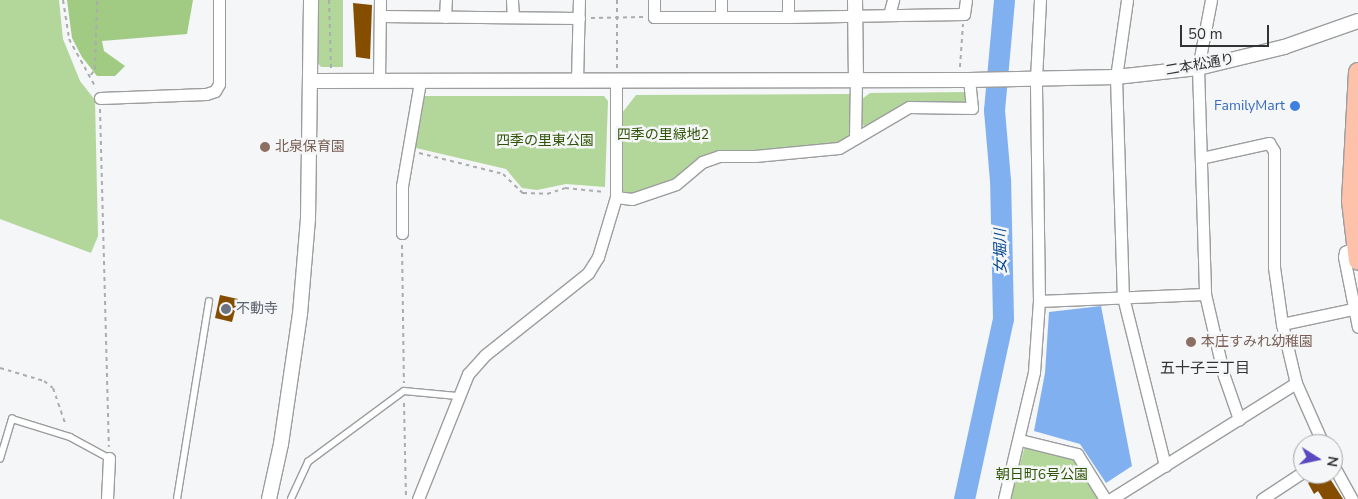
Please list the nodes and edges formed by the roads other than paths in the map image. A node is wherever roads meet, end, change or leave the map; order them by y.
1 (219, 0) edge
2 (311, 0) edge
3 (380, 0) edge
4 (446, 0) edge
5 (512, 0) edge
6 (579, 0) edge
7 (654, 0) edge
8 (720, 0) edge
9 (788, 0) edge
10 (855, 0) edge
11 (892, 0) edge
12 (966, 0) edge
13 (1040, 0) edge
14 (1127, 0) edge
15 (1212, 0) edge
16 (889, 15) junction
17 (381, 16) junction
18 (721, 16) junction
19 (855, 16) junction
20 (446, 17) junction
21 (788, 17) junction
22 (512, 18) junction
23 (578, 18) junction
24 (1358, 21) edge
25 (1198, 68) junction
26 (1358, 72) edge
27 (1116, 77) junction
28 (856, 78) junction
29 (967, 80) junction
30 (1036, 80) junction
31 (311, 81) junction
32 (379, 81) junction
33 (577, 81) junction
34 (616, 81) junction
35 (420, 82) junction
36 (100, 98) road end
37 (856, 138) junction
38 (1201, 158) junction
39 (616, 197) junction
40 (402, 233) road end
41 (1356, 243) edge
42 (1205, 294) junction
43 (1124, 298) junction
44 (1039, 301) junction
45 (209, 302) dead end
46 (1353, 309) junction
47 (1282, 324) junction
48 (1358, 327) edge
49 (1296, 383) junction
50 (457, 396) junction
51 (1239, 419) junction
52 (1319, 434) edge
53 (1020, 440) junction
54 (109, 458) joint
55 (0, 459) edge
56 (1165, 466) junction
57 (1293, 479) edge
58 (1343, 482) edge
59 (107, 499) edge
60 (177, 499) edge
61 (269, 499) edge
62 (291, 499) edge
63 (418, 499) edge
64 (1004, 499) edge
65 (1105, 499) edge
66 (1111, 499) edge
67 (1262, 499) edge
68 (1352, 499) edge

1 - 36 street
2 - 31 street
3 - 17 street
4 - 20 street
5 - 22 street
6 - 23 street
7 - 18 street
8 - 18 street
9 - 21 street
10 - 19 street
11 - 16 street
12 - 16 street
13 - 30 street
14 - 27 street
15 - 25 street
16 - 19 street
17 - 20 street
17 - 32 street
18 - 21 street
19 - 21 street
19 - 28 street
20 - 22 street
22 - 23 street
23 - 33 street
24 - 25 street, 二本松通り
25 - 27 street, 二本松通り
25 - 38 street
26 - 41 main road
27 - 30 street, 二本松通り
27 - 43 street
28 - 29 street, 二本松通り
28 - 34 street, 二本松通り
28 - 37 street
29 - 30 street, 二本松通り
29 - 37 street
30 - 44 street
31 - 32 street, 二本松通り
31 - 61 street
32 - 35 street, 二本松通り
33 - 34 street, 二本松通り
33 - 35 street, 二本松通り
34 - 39 street
35 - 40 street
37 - 39 street
38 - 42 street
38 - 47 street
39 - 50 street
41 - 46 street
42 - 43 street
42 - 51 street
43 - 44 street
43 - 56 street
44 - 53 street
45 - 60 lane
46 - 47 street
46 - 48 street
47 - 49 street
49 - 51 street
49 - 52 street
50 - 62 lane
50 - 63 street
51 - 56 street
53 - 64 street
53 - 65 street
54 - 55 lane
54 - 59 street
56 - 66 street
57 - 67 street
58 - 68 street

